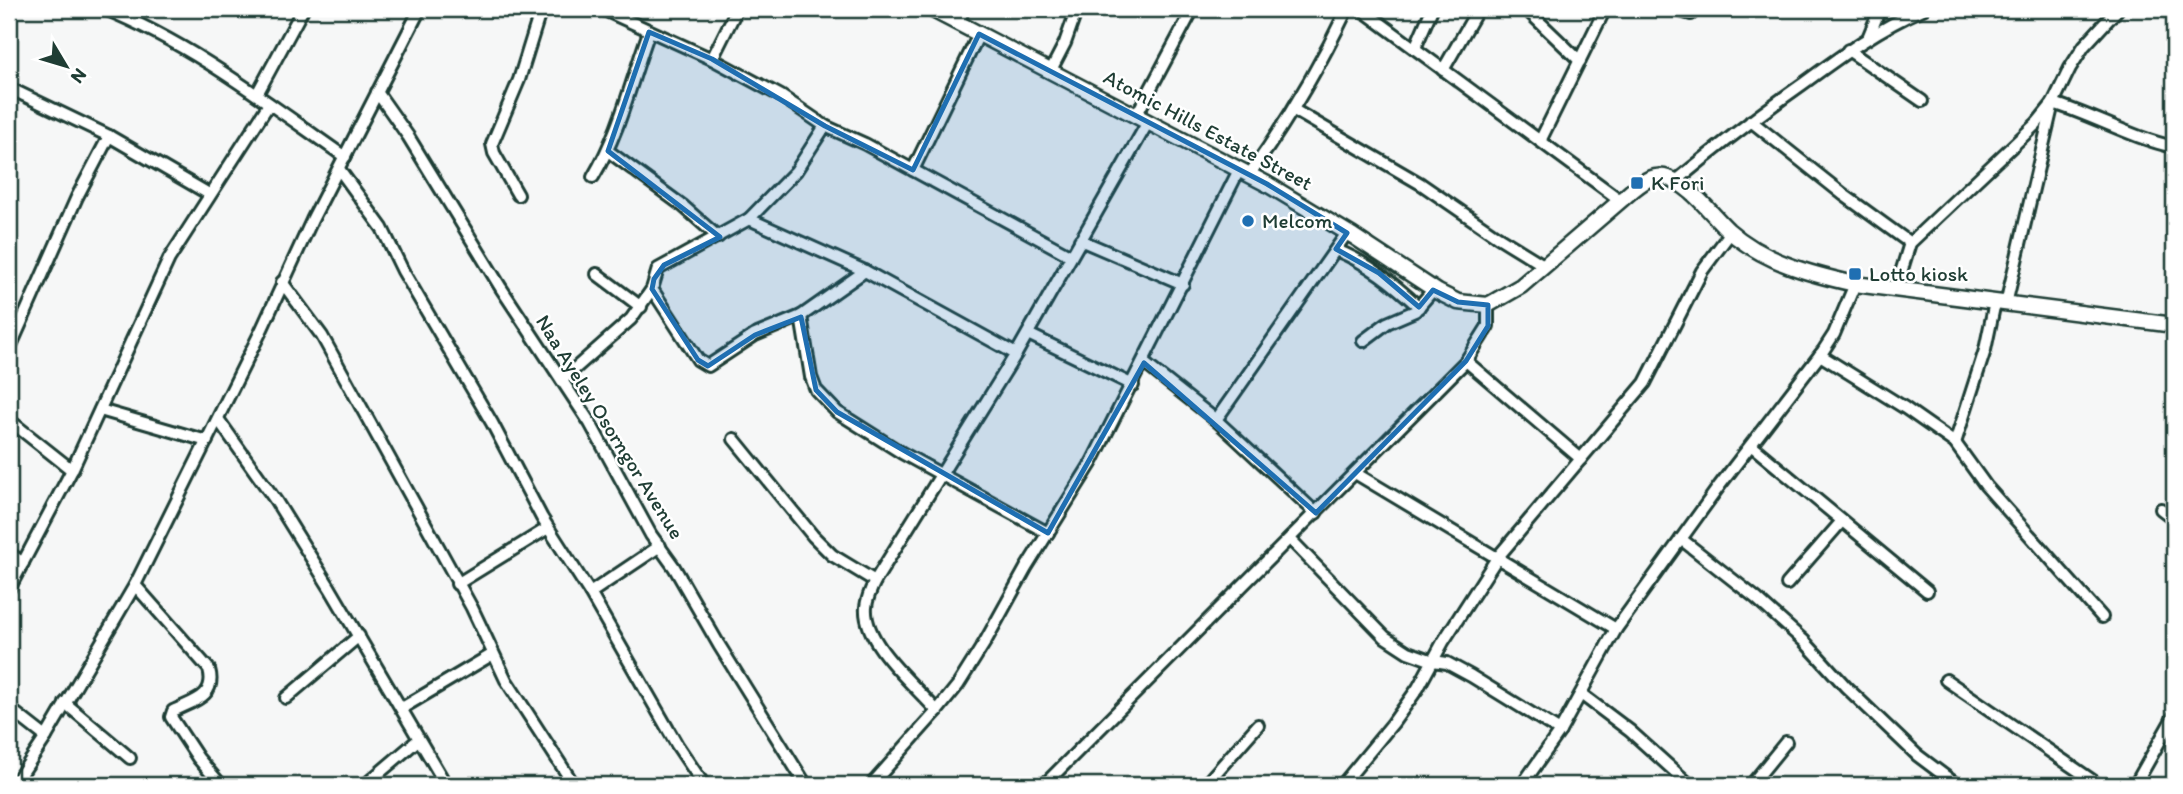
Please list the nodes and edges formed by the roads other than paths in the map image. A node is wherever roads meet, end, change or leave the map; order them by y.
1 (105, 9) edge
2 (303, 9) edge
3 (419, 9) edge
4 (541, 9) edge
5 (602, 9) edge
6 (737, 9) edge
7 (931, 9) edge
8 (963, 9) edge
9 (1077, 9) edge
10 (1193, 9) edge
11 (1347, 9) edge
12 (1361, 9) edge
13 (1432, 9) edge
14 (1478, 9) edge
15 (1526, 9) edge
16 (1605, 9) edge
17 (1673, 9) edge
18 (1880, 9) edge
19 (1923, 9) edge
20 (2118, 9) edge
21 (1691, 14) dead end
22 (959, 24) junction
23 (649, 32) junction
24 (979, 34) junction
25 (1868, 38) junction
26 (1415, 48) junction
27 (1848, 50) junction
28 (712, 59) junction
29 (1580, 61) junction
30 (1051, 70) junction
31 (1443, 70) junction
32 (377, 92) junction
33 (10, 93) edge
34 (257, 94) junction
35 (1922, 101) dead end
36 (2053, 103) junction
37 (269, 104) junction
38 (1294, 110) junction
39 (1142, 119) junction
40 (1751, 121) junction
41 (825, 126) junction
42 (109, 136) junction
43 (1540, 141) junction
44 (2174, 147) edge
45 (608, 151) junction
46 (345, 157) junction
47 (339, 169) junction
48 (913, 170) junction
49 (1244, 172) junction
50 (593, 177) dead end
51 (1675, 181) junction
52 (209, 194) junction
53 (518, 195) dead end
54 (1620, 200) junction
55 (749, 219) junction
56 (1731, 232) junction
57 (1347, 233) junction
58 (718, 237) junction
59 (1080, 240) junction
60 (1910, 243) junction
61 (1336, 250) junction
62 (1071, 256) junction
63 (1545, 266) junction
64 (865, 271) junction
65 (597, 274) dead end
66 (282, 282) junction
67 (1183, 284) junction
68 (1856, 284) junction
69 (652, 289) junction
70 (1896, 289) junction
71 (1433, 290) junction
72 (2000, 303) junction
73 (1488, 305) junction
74 (641, 307) junction
75 (1419, 307) junction
76 (801, 316) junction
77 (2174, 325) edge
78 (1028, 334) junction
79 (1363, 341) dead end
80 (9, 350) edge
81 (1016, 354) junction
82 (1820, 355) junction
83 (1466, 361) junction
84 (1144, 363) junction
85 (562, 380) junction
86 (1133, 385) junction
87 (100, 410) junction
88 (218, 419) junction
89 (9, 420) edge
90 (1216, 420) junction
91 (734, 439) dead end
92 (206, 441) junction
93 (1955, 443) junction
94 (1752, 446) junction
95 (1581, 459) junction
96 (72, 470) junction
97 (1355, 473) junction
98 (943, 474) junction
99 (2161, 509) dead end
100 (1316, 513) junction
101 (2174, 519) edge
102 (1842, 521) junction
103 (548, 528) junction
104 (1048, 533) junction
105 (1290, 539) junction
106 (1681, 539) junction
107 (660, 546) junction
108 (9, 554) edge
109 (1497, 558) junction
110 (23, 563) junction
111 (875, 581) junction
112 (457, 584) junction
113 (1787, 584) dead end
114 (135, 586) junction
115 (9, 589) edge
116 (1927, 591) dead end
117 (590, 593) junction
118 (2102, 617) dead end
119 (1616, 629) junction
120 (359, 636) junction
121 (493, 653) junction
122 (1433, 661) junction
123 (1947, 680) dead end
124 (1581, 694) junction
125 (286, 698) dead end
126 (65, 704) junction
127 (9, 708) edge
128 (402, 708) junction
129 (937, 711) junction
130 (2174, 716) edge
131 (1258, 725) dead end
132 (1560, 731) junction
133 (46, 737) junction
134 (418, 740) junction
135 (1786, 742) dead end
136 (130, 758) dead end
137 (14, 785) edge
138 (221, 785) edge
139 (365, 785) edge
140 (446, 785) edge
141 (574, 785) edge
142 (704, 785) edge
143 (806, 785) edge
144 (871, 785) edge
145 (1044, 785) edge
146 (1205, 785) edge
147 (1342, 785) edge
148 (1521, 785) edge
149 (1690, 785) edge
150 (1751, 785) edge
151 (1956, 785) edge
152 (2099, 785) edge
153 (2134, 785) edge

1 - 34 street
2 - 34 street
3 - 32 street
4 - 53 street
5 - 23 street
6 - 28 street
7 - 22 street, Atomic Hills Estate Street
8 - 22 street
9 - 30 street
10 - 39 street
11 - 38 street
12 - 26 street
13 - 26 street
14 - 31 street
15 - 29 street
16 - 29 street
17 - 21 street
18 - 25 street
19 - 25 street
20 - 36 street
22 - 24 street, Atomic Hills Estate Street
23 - 28 street
23 - 45 street
24 - 30 street, Atomic Hills Estate Street
24 - 48 street
25 - 27 street
26 - 31 street
27 - 35 street
27 - 40 street
28 - 41 street
29 - 43 street
30 - 39 street, Atomic Hills Estate Street
31 - 43 street
32 - 46 street
32 - 85 street, Naa Ayeley Osorngor Avenue
33 - 42 street
34 - 37 street
36 - 44 street
36 - 60 street
36 - 72 street
37 - 46 street
37 - 52 street
38 - 49 street
38 - 63 street
39 - 49 street, Atomic Hills Estate Street
39 - 59 street
40 - 51 street
40 - 60 street
41 - 48 street
41 - 55 street
42 - 52 street
42 - 80 street
43 - 54 street
45 - 50 street
45 - 58 street
46 - 47 street
47 - 66 street
47 - 103 street
48 - 62 street
49 - 57 street, Atomic Hills Estate Street
49 - 67 street
51 - 54 street
51 - 56 street
52 - 87 street
54 - 63 street
55 - 58 street
55 - 64 street
56 - 68 street
56 - 95 street
57 - 61 street
57 - 71 street, Atomic Hills Estate Street
58 - 69 street
59 - 62 street
59 - 67 street
60 - 70 street
61 - 75 street
61 - 90 street
62 - 78 street
63 - 73 street
64 - 76 street
64 - 81 street
65 - 74 street
66 - 88 street
66 - 112 street
67 - 84 street
68 - 70 street
68 - 82 street
69 - 74 street
69 - 76 street
70 - 72 street
71 - 73 street, Atomic Hills Estate Street
71 - 75 street
72 - 77 street
72 - 93 street
73 - 83 street
74 - 85 street
75 - 79 street
76 - 98 street
78 - 81 street
78 - 86 street
81 - 98 street
82 - 93 street
82 - 94 street
83 - 95 street
83 - 97 street
84 - 86 street
84 - 90 street
85 - 107 street, Naa Ayeley Osorngor Avenue
86 - 104 street
87 - 92 street
87 - 96 street
88 - 92 street
88 - 120 street
89 - 96 street
90 - 100 street
91 - 111 street
92 - 114 street
93 - 118 street
94 - 102 street
94 - 106 street
95 - 109 street
96 - 110 street
97 - 100 street
97 - 109 street
98 - 104 street
98 - 111 street
99 - 101 street
100 - 105 street
102 - 113 street
102 - 116 street
103 - 112 street
103 - 117 street
104 - 129 street
105 - 122 street
105 - 145 street
106 - 119 street
106 - 151 street
107 - 117 street
107 - 143 street, Naa Ayeley Osorngor Avenue
108 - 110 street
109 - 119 street
109 - 122 street
110 - 115 street
111 - 129 street
112 - 121 street
114 - 126 street
114 - 138 street
117 - 142 street
119 - 124 street
120 - 125 street
120 - 128 street
121 - 128 street
121 - 141 street
122 - 132 street
122 - 147 street
123 - 152 street
124 - 132 street
124 - 149 street
126 - 133 street
126 - 136 street
127 - 133 street
128 - 134 street
129 - 144 street
130 - 153 street
131 - 146 street
132 - 148 street
133 - 137 street
134 - 139 street
134 - 140 street
135 - 150 street

